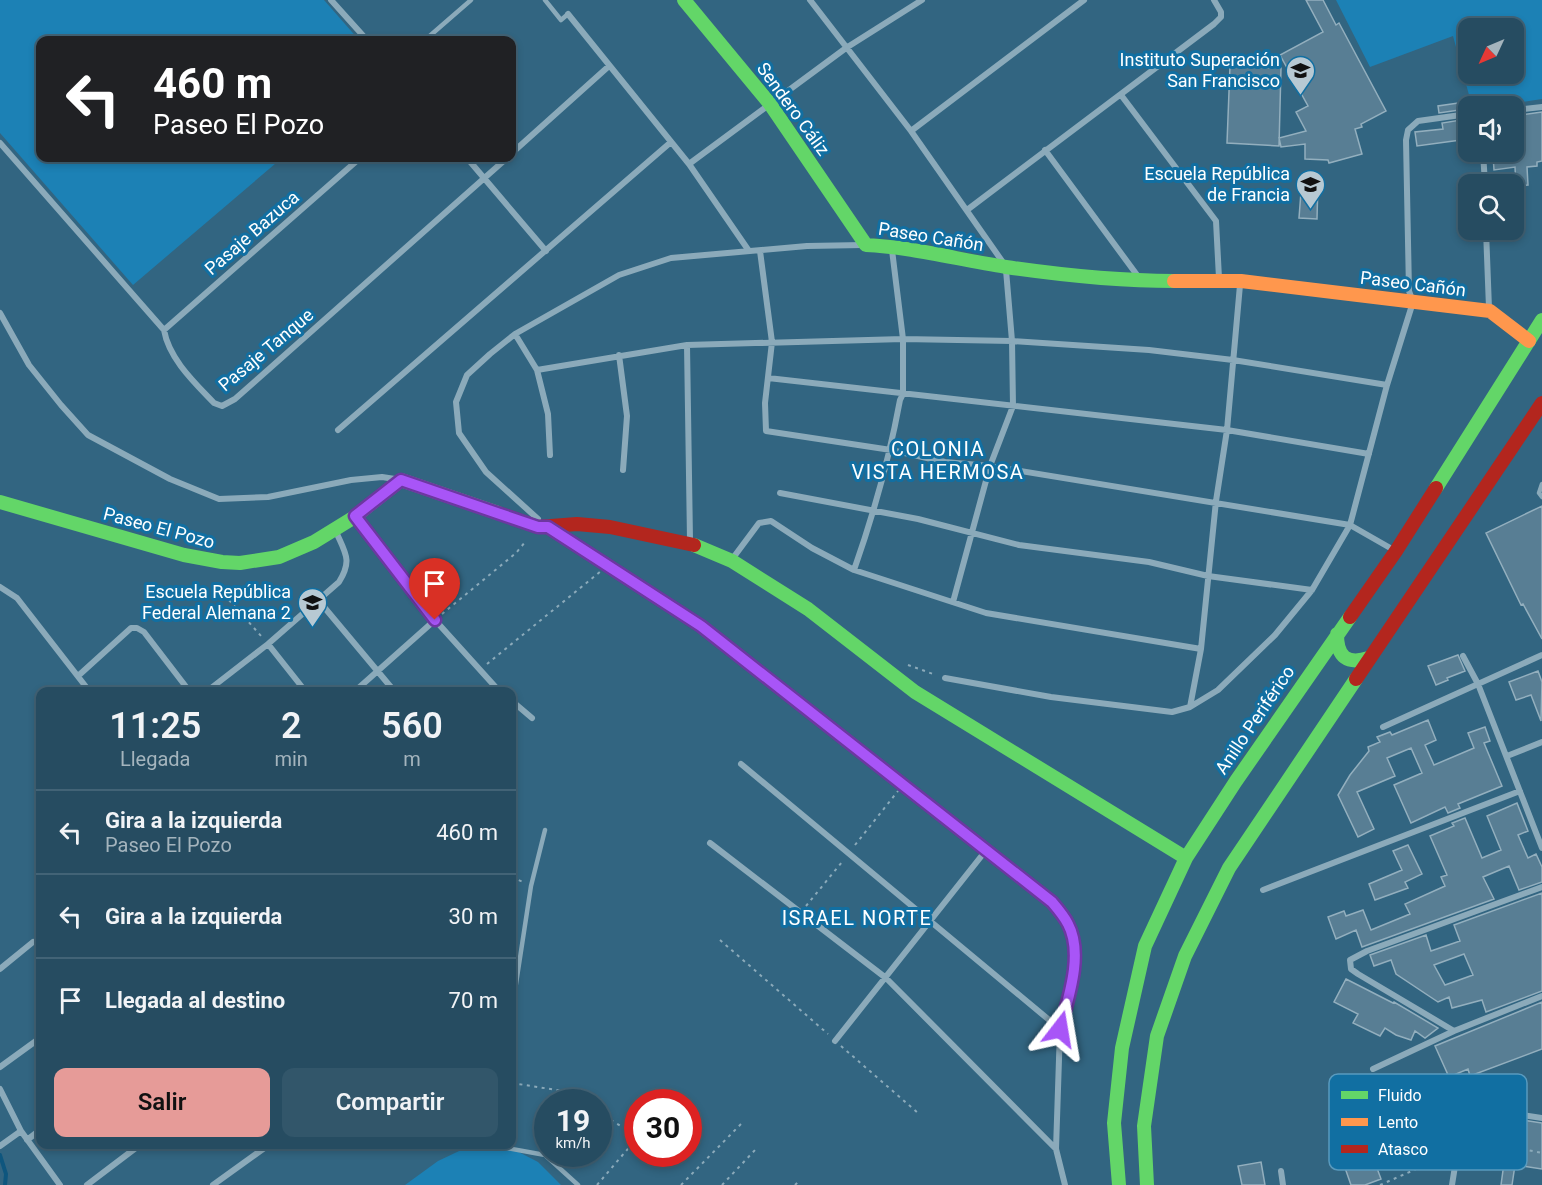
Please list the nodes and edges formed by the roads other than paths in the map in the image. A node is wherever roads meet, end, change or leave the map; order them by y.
1 (331, 0) edge
2 (471, 0) edge
3 (545, 0) edge
4 (684, 0) edge
5 (810, 0) edge
6 (921, 0) edge
7 (1084, 0) edge
8 (1214, 0) edge
9 (568, 14) joint
10 (363, 36) edge
11 (430, 36) edge
12 (846, 48) junction
13 (609, 66) junction
14 (1121, 95) junction
15 (770, 104) junction
16 (1542, 107) edge
17 (1524, 109) edge
18 (1458, 115) edge
19 (911, 131) junction
20 (671, 142) junction
21 (0, 143) edge
22 (516, 149) edge
23 (1045, 150) junction
24 (355, 162) edge
25 (470, 162) edge
26 (502, 162) edge
27 (689, 164) junction
28 (484, 178) junction
29 (967, 210) junction
30 (1486, 240) edge
31 (866, 245) junction
32 (892, 246) junction
33 (546, 251) junction
34 (750, 251) junction
35 (760, 251) junction
36 (1006, 267) junction
37 (1141, 281) junction
38 (1219, 281) junction
39 (1241, 281) junction
40 (1413, 302) junction
41 (1490, 311) junction
42 (0, 313) edge
43 (1542, 320) edge
44 (164, 330) junction
45 (515, 334) junction
46 (903, 339) junction
47 (1529, 341) junction
48 (772, 342) junction
49 (1012, 342) junction
50 (687, 345) junction
51 (618, 355) junction
52 (1233, 360) junction
53 (537, 370) junction
54 (768, 378) junction
55 (1387, 385) junction
56 (903, 393) junction
57 (1542, 403) edge
58 (1013, 406) junction
59 (338, 430) dead end
60 (1227, 430) junction
61 (891, 450) junction
62 (1369, 454) junction
63 (550, 455) dead end
64 (990, 466) junction
65 (623, 470) dead end
66 (401, 480) junction
67 (1542, 484) edge
68 (780, 493) dead end
69 (1542, 497) edge
70 (1216, 501) junction
71 (0, 502) edge
72 (874, 510) junction
73 (355, 516) junction
74 (1350, 525) junction
75 (543, 527) junction
76 (335, 531) junction
77 (972, 533) junction
78 (690, 544) junction
79 (1396, 551) junction
80 (732, 561) junction
81 (854, 570) junction
82 (1208, 576) junction
83 (0, 587) edge
84 (1312, 590) junction
85 (319, 601) junction
86 (953, 602) junction
87 (435, 620) junction
88 (1337, 634) junction
89 (268, 644) junction
90 (1201, 649) junction
91 (1542, 655) edge
92 (1463, 656) dead end
93 (1369, 658) junction
94 (377, 670) junction
95 (78, 676) junction
96 (945, 678) dead end
97 (1478, 684) junction
98 (86, 687) edge
99 (186, 687) edge
100 (213, 687) edge
101 (302, 687) edge
102 (359, 687) edge
103 (391, 687) edge
104 (495, 687) edge
105 (516, 704) edge
106 (1190, 706) junction
107 (532, 718) dead end
108 (1383, 727) dead end
109 (1542, 742) edge
110 (1507, 756) junction
111 (741, 764) dead end
112 (1520, 791) junction
113 (545, 830) dead end
114 (710, 843) dead end
115 (1542, 848) edge
116 (987, 849) junction
117 (1186, 858) junction
118 (1542, 887) edge
119 (1263, 890) dead end
120 (929, 922) junction
121 (33, 942) dead end
122 (0, 969) edge
123 (886, 978) junction
124 (516, 984) edge
125 (1542, 996) edge
126 (1060, 1029) junction
127 (1454, 1031) junction
128 (36, 1041) edge
129 (835, 1041) road end
130 (0, 1067) edge
131 (1373, 1069) dead end
132 (0, 1089) edge
133 (1527, 1116) edge
134 (1542, 1118) edge
135 (21, 1131) junction
136 (36, 1133) edge
137 (27, 1140) junction
138 (0, 1146) edge
139 (134, 1149) edge
140 (263, 1149) edge
141 (512, 1149) edge
142 (1056, 1149) junction
143 (1454, 1170) edge
144 (1281, 1171) dead end
145 (60, 1185) edge
146 (87, 1185) edge
147 (213, 1185) edge
148 (578, 1185) edge
149 (1065, 1185) edge
150 (1119, 1185) edge
151 (1147, 1185) edge
152 (1283, 1185) edge
153 (1452, 1185) edge

1 - 10 street
2 - 11 lane
3 - 9 lane
4 - 15 main road, Sendero Cáliz
5 - 12 street
6 - 12 street
7 - 19 street
8 - 14 street
9 - 13 street
12 - 15 street
12 - 19 street
13 - 20 street
13 - 22 street
14 - 23 street
14 - 38 street
15 - 27 street
15 - 31 main road, Sendero Cáliz
16 - 17 street
18 - 40 street
19 - 29 street
20 - 27 street
20 - 33 street
21 - 44 street, Pasaje Tanque
23 - 29 street
23 - 37 street
24 - 44 street, Pasaje Bazuca
25 - 28 street
26 - 28 street, Pasaje Tanque
27 - 34 street
28 - 33 street
28 - 44 street, Pasaje Tanque
29 - 36 street
30 - 41 street
31 - 32 main road, Paseo Cañón
31 - 35 street, Paseo Cañón
32 - 36 main road, Paseo Cañón
32 - 46 street
33 - 59 street
34 - 35 street, Paseo Cañón
34 - 45 street, Paseo Cañón
35 - 48 street
36 - 37 main road, Paseo Cañón
36 - 49 street
37 - 38 main road, Paseo Cañón
38 - 39 main road, Paseo Cañón
39 - 40 main road, Paseo Cañón
39 - 52 street
40 - 41 main road, Paseo Cañón
40 - 55 street
41 - 47 main road
42 - 66 street
43 - 47 main road, Anillo Periférico
45 - 53 street
45 - 75 street, Paseo Cañón
46 - 48 street
46 - 49 street
46 - 56 street
47 - 79 main road, Anillo Periférico
48 - 50 street
48 - 54 street
49 - 52 street
49 - 58 street
50 - 51 street
50 - 78 street
51 - 53 street
51 - 65 street
52 - 55 street
52 - 60 street
53 - 63 street
54 - 56 street
54 - 61 street
55 - 62 street
56 - 58 street
56 - 61 street
57 - 93 main road
58 - 60 street
58 - 64 street
60 - 62 street
60 - 70 street
61 - 64 street
61 - 72 street
62 - 74 street
64 - 70 street
64 - 77 street
66 - 73 main road, Paseo El Pozo
66 - 75 main road
67 - 69 lane
68 - 72 street
70 - 74 street
70 - 82 street
71 - 76 main road, Paseo El Pozo
72 - 77 street
72 - 81 street
73 - 76 main road, Paseo El Pozo
73 - 87 street
74 - 79 street
74 - 84 street
75 - 78 main road
75 - 116 street
76 - 85 street
77 - 82 street
77 - 86 street
78 - 80 main road
79 - 88 main road, Anillo Periférico
80 - 81 street
80 - 117 main road
81 - 86 street
82 - 84 street
82 - 90 street
83 - 95 street
84 - 106 street
85 - 89 street
85 - 94 street
86 - 90 street
87 - 94 street
87 - 104 street
88 - 93 main road
88 - 117 main road, Anillo Periférico
89 - 100 street
89 - 101 street
90 - 106 street
91 - 97 street
92 - 97 street
93 - 151 main road
94 - 102 street
94 - 103 street
95 - 98 street
95 - 99 street
96 - 106 street
97 - 108 street
97 - 110 street
105 - 107 street
109 - 110 street
110 - 112 street
111 - 120 street
112 - 115 street
112 - 119 street
113 - 124 lane
114 - 123 street
116 - 120 street
116 - 126 street
117 - 150 main road, Anillo Periférico
118 - 127 street
120 - 123 street
120 - 126 street
121 - 122 street
123 - 129 street
123 - 142 street
125 - 127 street
126 - 142 street
127 - 131 street
128 - 130 street
132 - 135 street
133 - 134 street
135 - 137 street
135 - 138 street
136 - 137 street
137 - 145 street
139 - 146 street
140 - 147 street
141 - 148 lane
142 - 149 street
143 - 153 street
144 - 152 street

